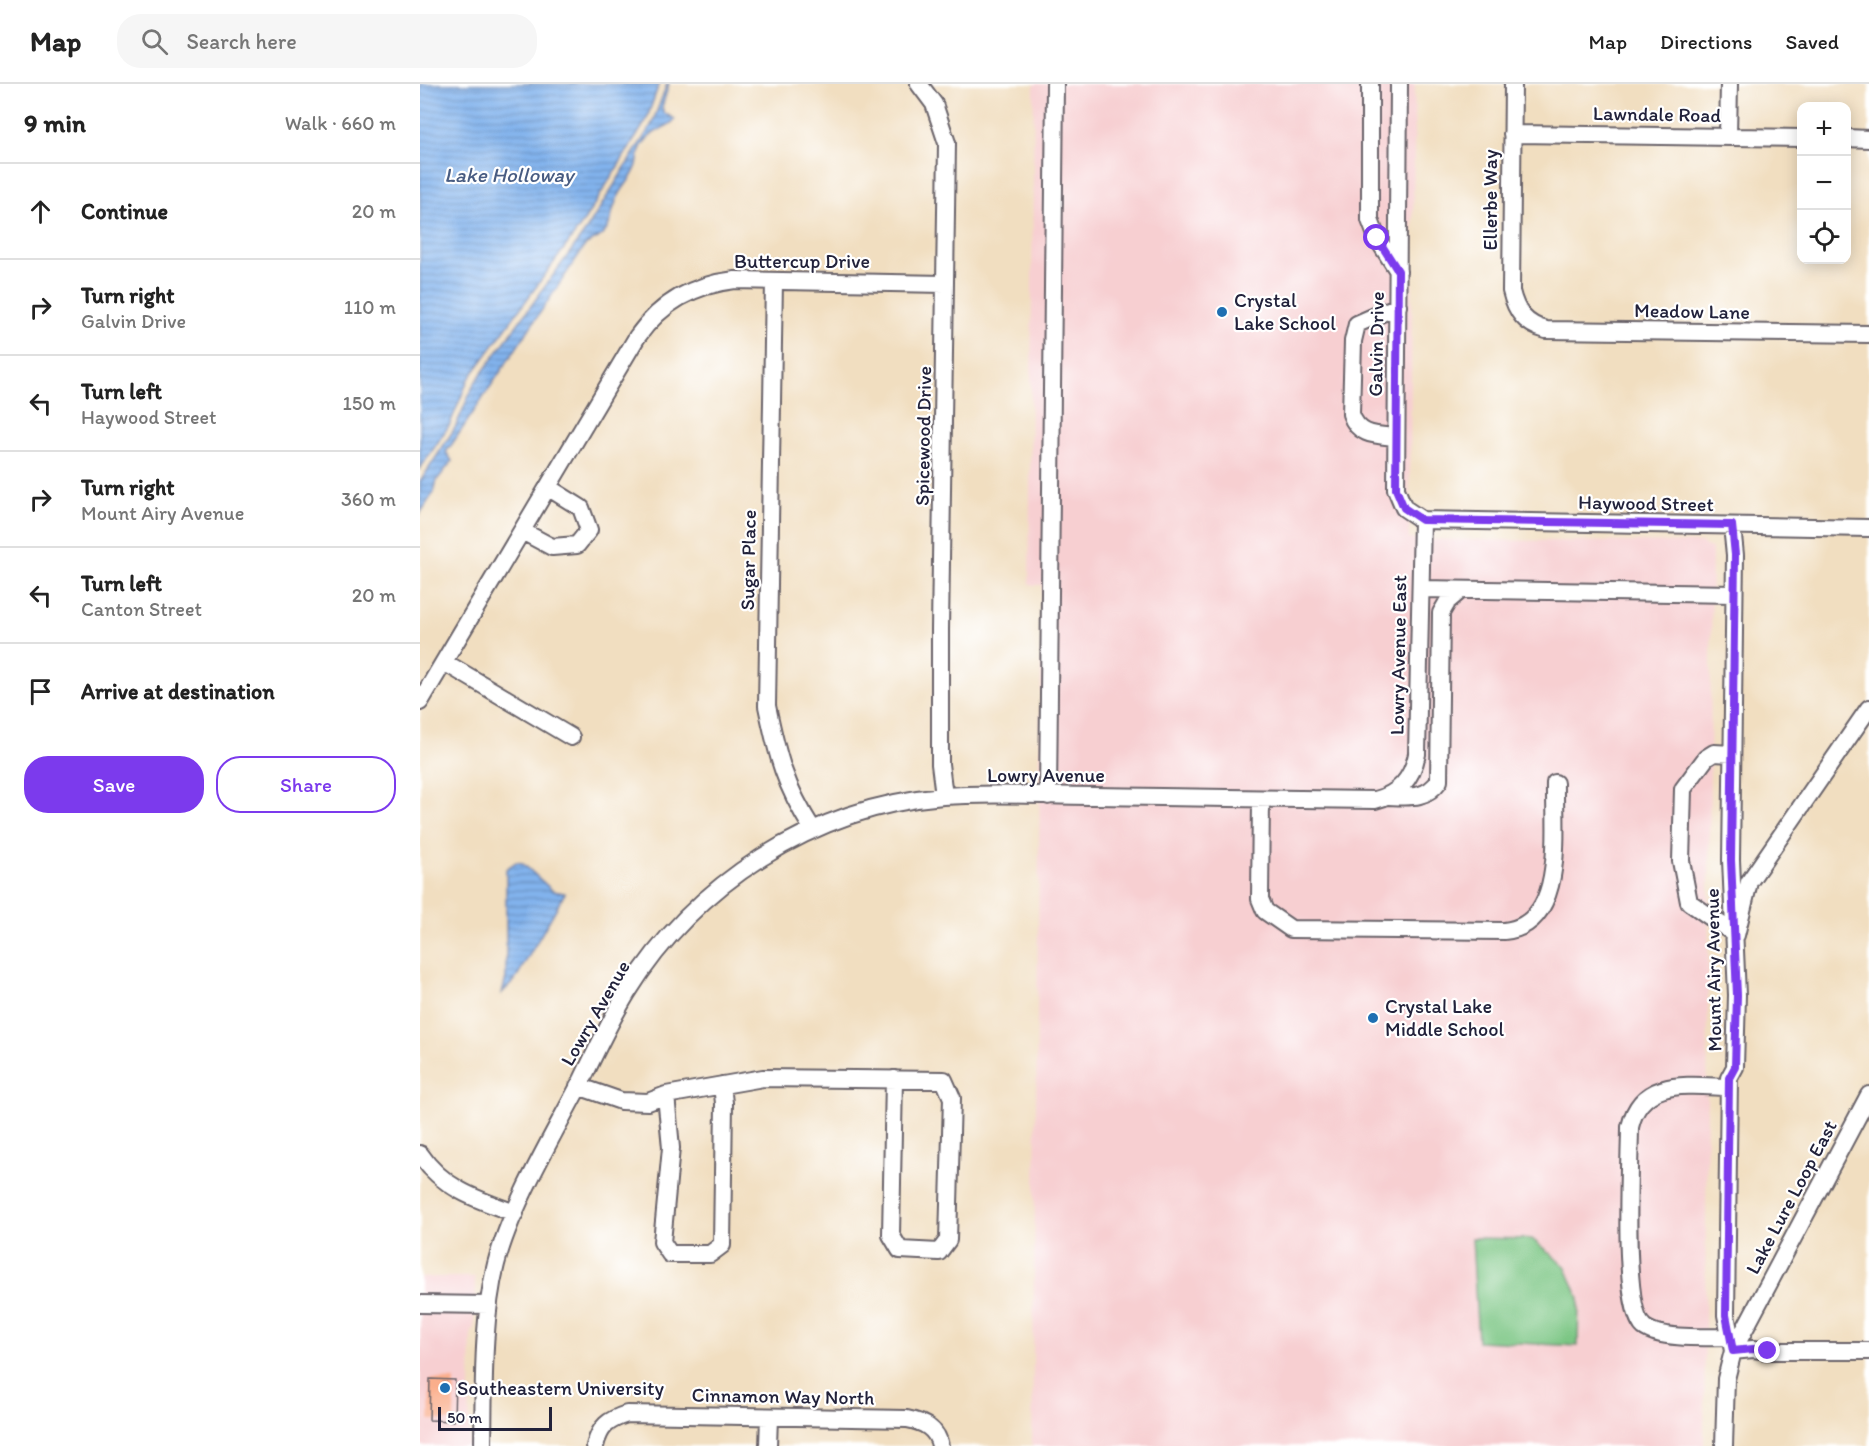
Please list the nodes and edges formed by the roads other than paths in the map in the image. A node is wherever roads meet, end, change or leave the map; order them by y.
1 (918, 84) edge
2 (1055, 84) edge
3 (1370, 84) edge
4 (1399, 84) edge
5 (1513, 84) edge
6 (1729, 84) edge
7 (1512, 134) junction
8 (1728, 136) junction
9 (1797, 138) edge
10 (1851, 138) edge
11 (1869, 139) edge
12 (1398, 271) junction
13 (774, 281) junction
14 (945, 284) junction
15 (1398, 306) junction
16 (1521, 314) joint
17 (1869, 334) edge
18 (1396, 436) junction
19 (549, 488) junction
20 (1422, 520) junction
21 (1732, 525) junction
22 (1869, 528) edge
23 (522, 531) junction
24 (1420, 589) junction
25 (1461, 590) junction
26 (1734, 594) junction
27 (444, 662) junction
28 (420, 702) edge
29 (1869, 708) edge
30 (571, 737) dead end
31 (1732, 754) junction
32 (1555, 783) dead end
33 (1396, 791) junction
34 (944, 796) junction
35 (1048, 796) junction
36 (1261, 799) junction
37 (813, 830) junction
38 (1736, 935) junction
39 (894, 1079) junction
40 (722, 1085) junction
41 (578, 1086) junction
42 (1729, 1087) junction
43 (666, 1095) junction
44 (1869, 1095) edge
45 (420, 1154) edge
46 (515, 1213) junction
47 (420, 1304) edge
48 (489, 1305) junction
49 (1732, 1344) junction
50 (1869, 1351) edge
51 (769, 1418) junction
52 (597, 1438) edge
53 (483, 1446) edge
54 (768, 1446) edge
55 (940, 1446) edge
56 (1724, 1446) edge

1 - 14 street, Spicewood Drive
2 - 35 street
3 - 12 street
4 - 12 street, Galvin Drive
5 - 7 street, Ellerbe Way
6 - 8 street
7 - 8 street, Lawndale Road
7 - 16 street, Ellerbe Way
8 - 9 street, Lawndale Road
10 - 11 street
12 - 15 street, Galvin Drive
13 - 14 street, Buttercup Drive
13 - 19 street, Buttercup Drive
13 - 37 street, Sugar Place
14 - 34 street, Spicewood Drive
15 - 18 street, Galvin Drive
15 - 18 street
16 - 17 street, Meadow Lane
18 - 20 street, Galvin Drive
19 - 23 street, Buttercup Drive
19 - 23 street
20 - 21 street, Haywood Street
20 - 24 street, Lowry Avenue East
21 - 22 street, Haywood Street
21 - 26 street, Mount Airy Avenue
23 - 27 street, Buttercup Drive
24 - 25 street
24 - 33 street, Lowry Avenue East
25 - 26 street
25 - 33 street, Lowry Avenue
26 - 31 street, Mount Airy Avenue
27 - 28 street, Buttercup Drive
27 - 30 street
29 - 38 street
31 - 38 street, Mount Airy Avenue
31 - 38 street
32 - 36 street
33 - 36 street, Lowry Avenue
34 - 35 street, Lowry Avenue
34 - 37 street, Lowry Avenue
35 - 36 street, Lowry Avenue
37 - 41 street, Lowry Avenue
38 - 42 street, Mount Airy Avenue
39 - 39 street
39 - 40 street
40 - 43 street
40 - 43 street
41 - 43 street
41 - 46 street, Lowry Avenue
42 - 49 street, Mount Airy Avenue
42 - 49 street
44 - 49 street, Lake Lure Loop East
45 - 46 street
46 - 48 street, Lowry Avenue
47 - 48 street
48 - 53 street, Lowry Avenue
49 - 50 street
49 - 56 street, Mount Airy Avenue
51 - 52 street, Cinnamon Way North
51 - 54 street
51 - 55 street, Cinnamon Way North

